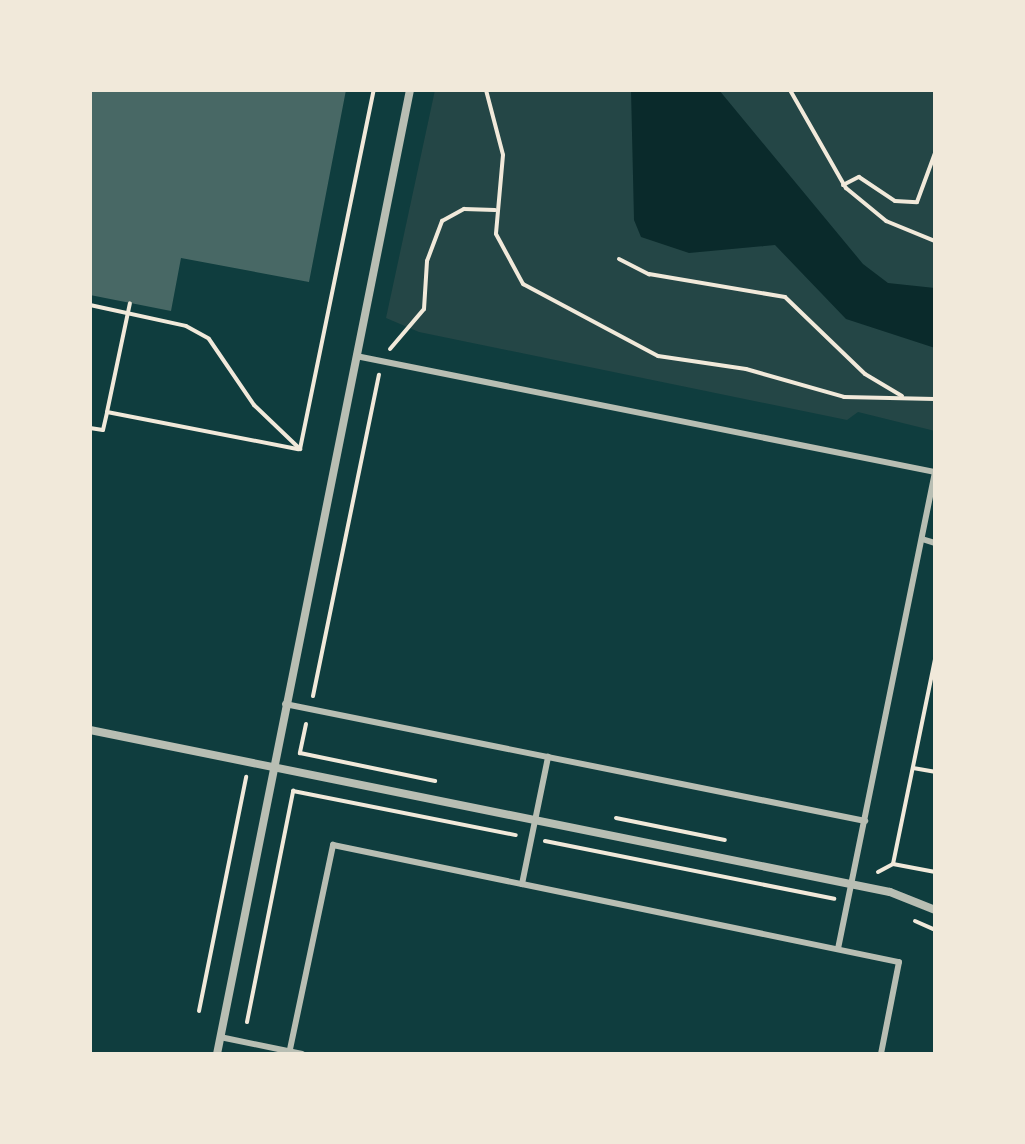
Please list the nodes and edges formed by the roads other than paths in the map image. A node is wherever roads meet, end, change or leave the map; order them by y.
1 (410, 90) edge
2 (356, 356) junction
3 (922, 539) junction
4 (935, 543) edge
5 (285, 704) junction
6 (90, 730) edge
7 (548, 757) junction
8 (272, 766) junction
9 (535, 819) junction
10 (865, 821) junction
11 (522, 884) junction
12 (852, 884) junction
13 (935, 910) edge
14 (838, 948) junction
15 (220, 1037) junction
16 (290, 1053) edge
17 (217, 1054) edge
18 (302, 1054) edge
19 (881, 1054) edge

1 - 2 street
2 - 3 lane
2 - 5 street
3 - 4 lane
3 - 10 lane
5 - 7 lane
5 - 8 street
6 - 8 street
7 - 9 lane
7 - 10 lane
8 - 9 street
8 - 15 street
9 - 11 lane
9 - 12 street
10 - 12 lane
11 - 14 lane
11 - 16 lane
12 - 13 street
12 - 14 lane
14 - 19 lane
15 - 16 lane
15 - 17 street
16 - 18 lane

